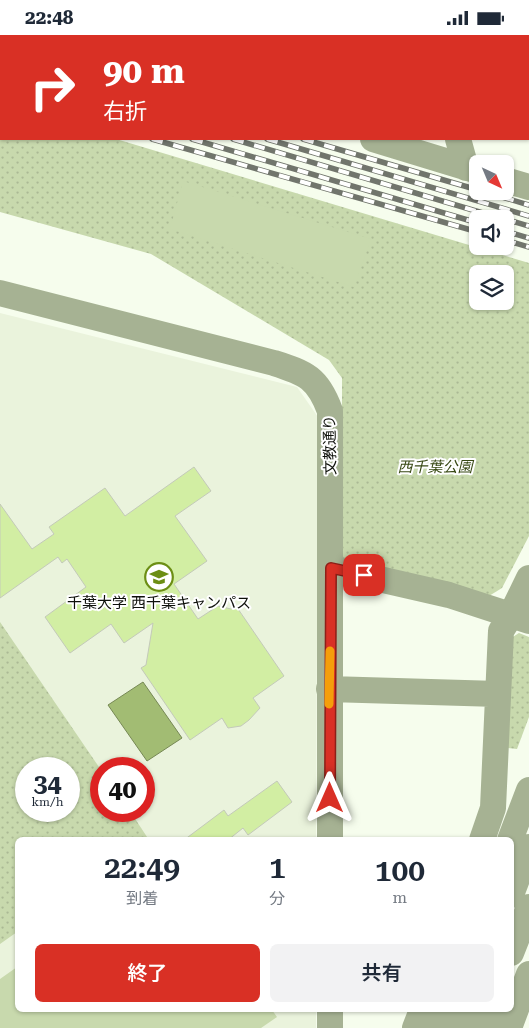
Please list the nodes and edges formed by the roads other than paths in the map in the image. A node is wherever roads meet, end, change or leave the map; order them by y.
1 (376, 140) edge
2 (458, 140) edge
3 (469, 163) edge
4 (469, 169) edge
5 (514, 182) edge
6 (529, 187) edge
7 (0, 293) edge
8 (331, 568) junction
9 (529, 578) edge
10 (520, 618) edge
11 (329, 689) junction
12 (498, 694) junction
13 (529, 790) edge
14 (330, 837) edge
15 (483, 837) edge
16 (511, 837) edge
17 (529, 847) edge
18 (514, 887) edge
19 (529, 907) edge
20 (514, 945) edge
21 (529, 974) edge
22 (330, 1012) edge
23 (421, 1012) edge
24 (446, 1012) edge
25 (471, 1012) edge
26 (491, 1012) edge
27 (330, 1028) edge
28 (415, 1028) edge
29 (441, 1028) edge
30 (466, 1028) edge
31 (486, 1028) edge
32 (509, 1028) edge

1 - 4 street
2 - 3 street
5 - 6 street
7 - 8 street, 文教通り
8 - 10 street
8 - 11 street, 文教通り
9 - 10 street
10 - 12 street
11 - 12 street
11 - 14 street, 文教通り
12 - 15 street
13 - 16 street
17 - 18 street
19 - 20 street
21 - 32 street
22 - 27 street
23 - 28 street
24 - 29 street
25 - 30 street
26 - 31 street

